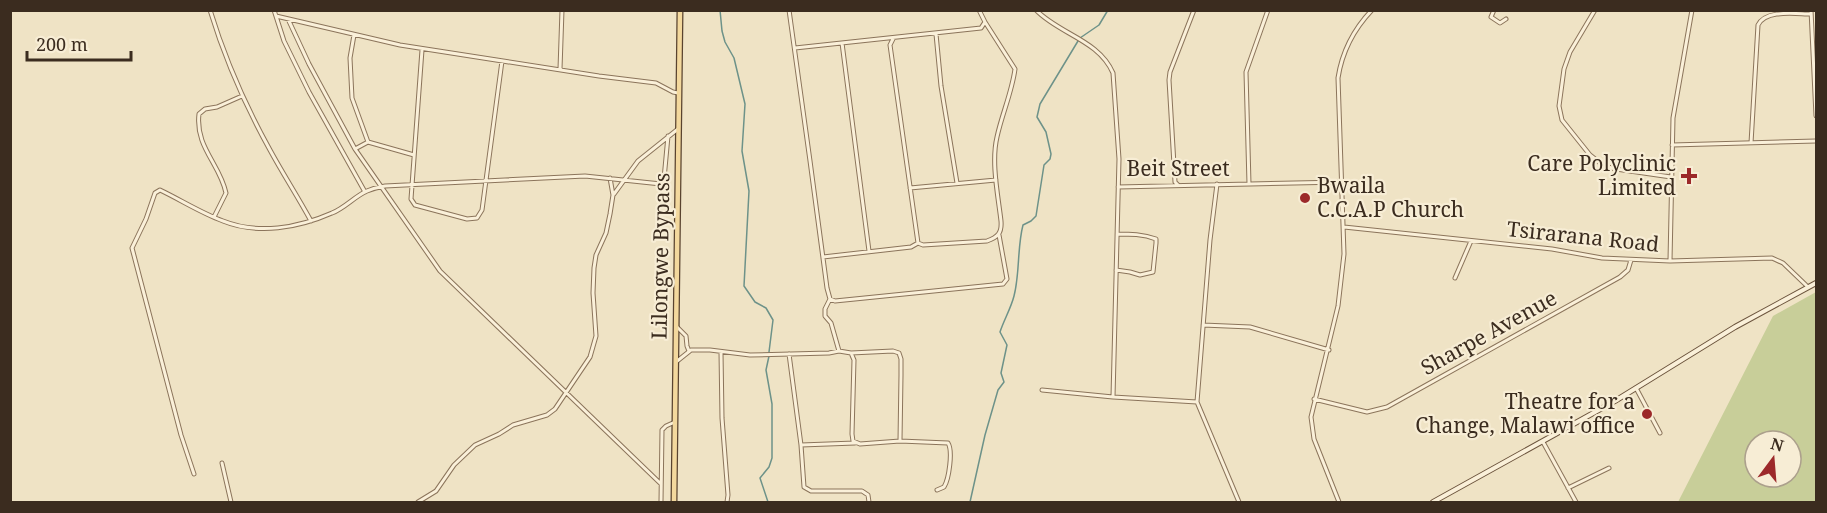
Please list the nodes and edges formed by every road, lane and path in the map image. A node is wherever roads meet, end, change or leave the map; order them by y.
1 (210, 10) edge
2 (274, 10) edge
3 (562, 10) edge
4 (680, 10) edge
5 (789, 10) edge
6 (979, 10) edge
7 (1036, 10) edge
8 (1194, 10) edge
9 (1268, 10) edge
10 (1372, 10) edge
11 (1494, 10) edge
12 (1595, 10) edge
13 (1692, 10) edge
14 (1811, 12) edge
15 (276, 16) junction
16 (288, 19) junction
17 (1506, 19) dead end
18 (985, 22) junction
19 (936, 34) junction
20 (354, 35) junction
21 (894, 38) junction
22 (842, 43) junction
23 (795, 48) junction
24 (422, 49) junction
25 (502, 61) junction
26 (560, 69) junction
27 (1815, 86) edge
28 (680, 93) junction
29 (243, 96) junction
30 (1816, 116) edge
31 (679, 128) junction
32 (668, 136) junction
33 (369, 141) junction
34 (1816, 141) edge
35 (1751, 143) junction
36 (1672, 146) junction
37 (356, 149) junction
38 (414, 155) junction
39 (1671, 177) junction
40 (610, 178) junction
41 (622, 180) junction
42 (996, 180) junction
43 (485, 181) junction
44 (1343, 182) junction
45 (957, 183) junction
46 (1217, 184) junction
47 (1249, 184) junction
48 (412, 185) junction
49 (1180, 186) junction
50 (380, 187) junction
51 (1118, 187) junction
52 (910, 188) junction
53 (365, 192) junction
54 (613, 195) junction
55 (214, 217) junction
56 (311, 221) junction
57 (1344, 227) junction
58 (1117, 234) junction
59 (999, 235) junction
60 (1471, 241) junction
61 (918, 243) junction
62 (869, 251) junction
63 (823, 257) junction
64 (1631, 260) junction
65 (1670, 261) junction
66 (1116, 270) junction
67 (1455, 278) dead end
68 (1816, 282) edge
69 (1808, 287) junction
70 (830, 299) junction
71 (1203, 325) junction
72 (677, 327) junction
73 (1329, 350) junction
74 (689, 351) junction
75 (839, 351) junction
76 (721, 352) junction
77 (851, 353) junction
78 (789, 354) junction
79 (676, 362) junction
80 (1636, 388) junction
81 (1042, 390) dead end
82 (566, 393) junction
83 (1113, 397) junction
84 (1314, 399) junction
85 (1197, 402) junction
86 (675, 422) junction
87 (1660, 433) dead end
88 (900, 441) junction
89 (1543, 442) junction
90 (855, 443) junction
91 (801, 445) junction
92 (222, 463) dead end
93 (1609, 468) dead end
94 (194, 474) dead end
95 (661, 484) junction
96 (1568, 488) junction
97 (937, 490) dead end
98 (231, 502) edge
99 (418, 502) edge
100 (661, 502) edge
101 (674, 502) edge
102 (727, 502) edge
103 (869, 502) edge
104 (1239, 502) edge
105 (1339, 502) edge
106 (1433, 502) edge
107 (1576, 502) edge

1 - 29 street
2 - 15 street
3 - 26 street
4 - 28 main road, Lilongwe Bypass
5 - 23 street
6 - 18 street
7 - 51 street, Beit Street
8 - 49 street
9 - 47 street
10 - 44 street
11 - 17 street
12 - 39 street
13 - 36 street
14 - 27 street
14 - 35 street
15 - 16 street
15 - 53 street
16 - 20 street
16 - 37 street
18 - 19 street
18 - 42 street
19 - 21 street
19 - 45 street
20 - 24 street
20 - 33 street
21 - 22 street
21 - 52 street
22 - 23 street
22 - 62 street
23 - 63 street
24 - 25 street
24 - 38 street
25 - 26 street
25 - 43 street
26 - 28 street
27 - 30 street
28 - 31 main road, Lilongwe Bypass
29 - 55 street
29 - 56 street
31 - 32 street
31 - 72 main road, Lilongwe Bypass
32 - 41 street
32 - 41 street
33 - 37 street
33 - 38 street
34 - 35 street
35 - 36 street
36 - 39 street
37 - 50 street
38 - 48 street
39 - 65 street
40 - 41 street
40 - 43 street
40 - 54 street
41 - 54 street
42 - 45 street
42 - 59 street
43 - 48 street
43 - 48 street
44 - 47 street, Beit Street
44 - 57 street
45 - 52 street
46 - 47 street, Beit Street
46 - 49 street, Beit Street
46 - 71 street
48 - 50 street
49 - 51 street, Beit Street
50 - 53 street
50 - 82 street
51 - 58 street
52 - 61 street
53 - 56 street
54 - 82 street
55 - 56 street
55 - 94 street
57 - 60 street, Tsirarana Road
57 - 73 street
58 - 66 street
58 - 66 street
59 - 61 street
59 - 70 street
60 - 64 street, Tsirarana Road
60 - 67 street
61 - 62 street
62 - 63 street
63 - 70 street
64 - 65 street, Tsirarana Road
64 - 84 street, Sharpe Avenue
65 - 69 street, Tsirarana Road
66 - 83 street
68 - 69 main road
69 - 80 main road
70 - 75 street
71 - 73 street
71 - 85 street
72 - 74 street
72 - 79 main road, Lilongwe Bypass
73 - 84 street
74 - 76 street
74 - 79 street
75 - 77 street
75 - 78 street
76 - 78 street
76 - 102 street
77 - 88 street
77 - 90 street
78 - 91 street
79 - 86 main road, Lilongwe Bypass
80 - 87 street
80 - 89 main road
81 - 83 street
82 - 95 street
82 - 99 street
83 - 85 street
84 - 105 street
85 - 104 street
86 - 95 street
86 - 101 main road, Lilongwe Bypass
88 - 90 street
88 - 97 street
89 - 96 street
89 - 106 main road
90 - 91 street
91 - 103 street
92 - 98 street
93 - 96 street
95 - 100 street
96 - 107 street

